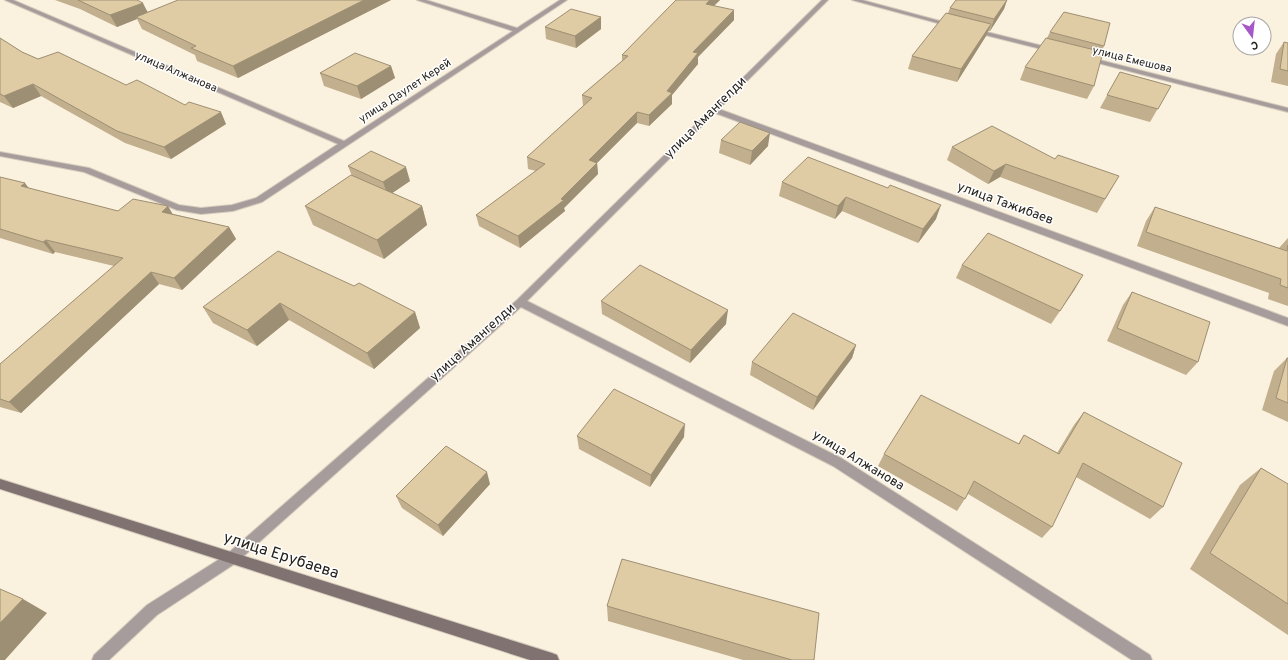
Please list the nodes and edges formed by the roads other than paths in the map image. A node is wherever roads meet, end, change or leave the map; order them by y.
1 (8, 0) edge
2 (420, 0) edge
3 (564, 0) edge
4 (825, 0) edge
5 (855, 0) edge
6 (956, 26) edge
7 (518, 30) junction
8 (971, 30) edge
9 (1064, 53) edge
10 (1079, 57) edge
11 (714, 110) junction
12 (1288, 110) edge
13 (344, 144) junction
14 (0, 154) edge
15 (520, 302) junction
16 (1288, 322) edge
17 (0, 484) edge
18 (231, 558) junction
19 (99, 660) edge
20 (552, 660) edge
21 (1145, 660) edge

1 - 13 street, улица Алжанова
2 - 7 street
3 - 7 street, улица Даулет Керей
4 - 11 street, улица Амангелди
5 - 6 street
7 - 13 street, улица Даулет Керей
8 - 9 street
10 - 12 street, улица Емешова
11 - 15 street, улица Амангелди
11 - 16 street, улица Тажибаев
13 - 14 street, улица Даулет Керей
15 - 18 street, улица Амангелди
15 - 21 street, улица Алжанова
17 - 18 street, улица Ерубаева
18 - 19 street, улица Амангелди
18 - 20 street, улица Ерубаева

